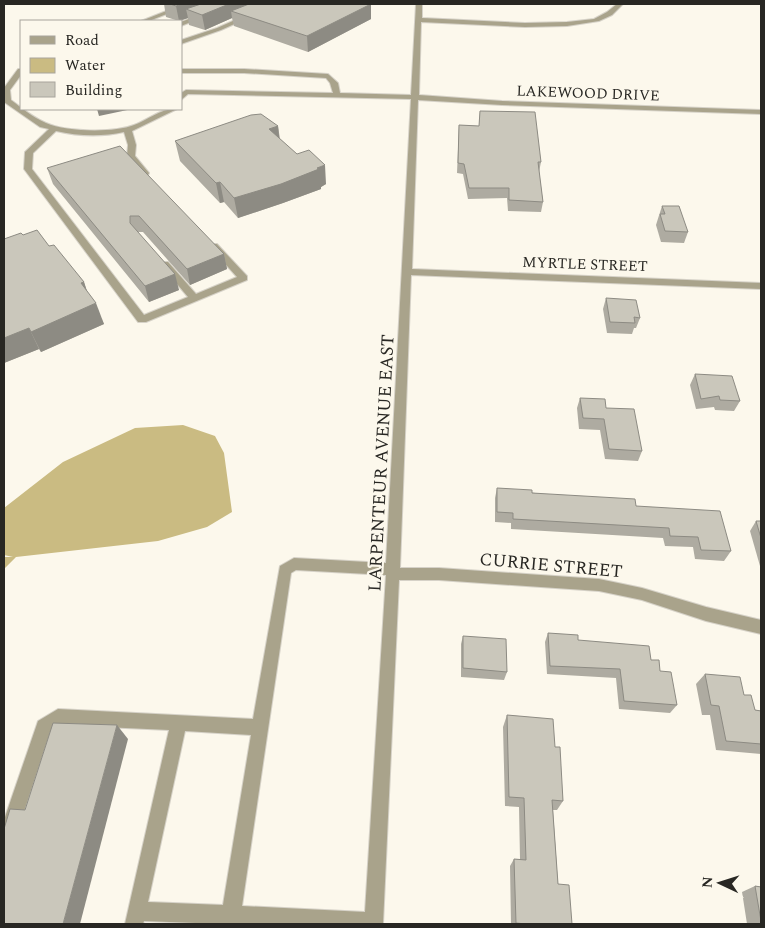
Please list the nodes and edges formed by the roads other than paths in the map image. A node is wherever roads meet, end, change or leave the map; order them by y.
1 (189, 4) edge
2 (232, 4) edge
3 (276, 4) edge
4 (419, 4) edge
5 (620, 4) edge
6 (147, 20) edge
7 (418, 20) junction
8 (182, 24) edge
9 (182, 42) edge
10 (182, 71) edge
11 (20, 72) edge
12 (183, 92) edge
13 (337, 96) junction
14 (414, 97) junction
15 (20, 109) edge
16 (21, 110) edge
17 (171, 110) edge
18 (761, 112) edge
19 (54, 128) junction
20 (128, 129) junction
21 (149, 178) edge
22 (210, 242) edge
23 (157, 256) edge
24 (407, 272) junction
25 (761, 286) edge
26 (194, 298) junction
27 (393, 572) junction
28 (761, 627) edge
29 (179, 723) junction
30 (260, 727) junction
31 (4, 845) edge
32 (135, 918) edge
33 (231, 920) edge
34 (374, 923) edge

1 - 6 street
2 - 8 street
3 - 9 street
4 - 7 street, LARPENTEUR AVENUE EAST
5 - 7 street
7 - 14 street, LARPENTEUR AVENUE EAST
10 - 13 street
11 - 15 street
12 - 13 street, LAKEWOOD DRIVE
13 - 14 street, LAKEWOOD DRIVE
14 - 18 street, LAKEWOOD DRIVE
14 - 24 street, LARPENTEUR AVENUE EAST
16 - 19 street
17 - 20 street
19 - 20 street
19 - 26 street
20 - 21 street
22 - 26 street
23 - 26 street
24 - 25 street, MYRTLE STREET
24 - 27 street, LARPENTEUR AVENUE EAST
27 - 28 street, CURRIE STREET
27 - 30 street, CURRIE STREET
27 - 34 street, LARPENTEUR AVENUE EAST
29 - 30 street
29 - 31 street
29 - 32 street
30 - 33 street, CURRIE STREET
32 - 33 street
33 - 34 street

